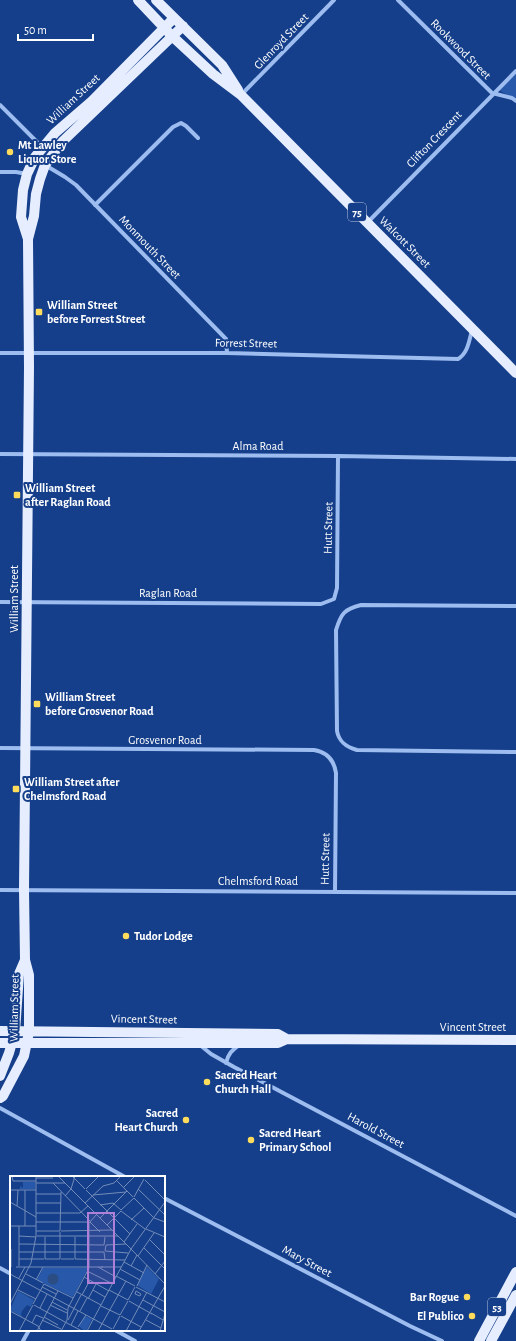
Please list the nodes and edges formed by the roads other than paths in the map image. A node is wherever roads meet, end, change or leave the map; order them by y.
1 (138, 0) edge
2 (156, 0) edge
3 (334, 0) edge
4 (398, 0) edge
5 (174, 18) junction
6 (183, 26) junction
7 (165, 28) junction
8 (172, 36) junction
9 (516, 71) edge
10 (492, 93) junction
11 (241, 95) junction
12 (516, 101) edge
13 (0, 105) edge
14 (198, 138) dead end
15 (42, 148) junction
16 (45, 165) junction
17 (0, 172) edge
18 (27, 174) junction
19 (95, 205) junction
20 (367, 222) junction
21 (28, 239) junction
22 (472, 329) junction
23 (227, 352) junction
24 (0, 353) edge
25 (29, 353) junction
26 (516, 373) edge
27 (0, 454) edge
28 (28, 455) junction
29 (338, 456) junction
30 (516, 459) edge
31 (334, 599) joint
32 (0, 602) edge
33 (27, 602) junction
34 (516, 606) edge
35 (0, 748) edge
36 (26, 748) junction
37 (516, 752) edge
38 (329, 756) joint
39 (0, 890) edge
40 (24, 890) junction
41 (334, 892) junction
42 (516, 893) edge
43 (25, 960) junction
44 (0, 1031) edge
45 (15, 1032) junction
46 (29, 1032) junction
47 (287, 1039) junction
48 (516, 1040) edge
49 (0, 1043) edge
50 (12, 1043) junction
51 (28, 1043) junction
52 (198, 1043) junction
53 (240, 1044) junction
54 (226, 1063) junction
55 (0, 1076) edge
56 (0, 1098) edge
57 (0, 1108) edge
58 (123, 1176) edge
59 (165, 1199) edge
60 (516, 1216) edge
61 (0, 1268) edge
62 (516, 1272) edge
63 (10, 1273) edge
64 (516, 1295) edge
65 (28, 1331) edge
66 (117, 1331) edge
67 (23, 1341) edge
68 (135, 1341) edge
69 (442, 1341) edge
70 (479, 1341) edge
71 (492, 1341) edge

1 - 7 main road, Walcott Street / 75
2 - 5 main road, Walcott Street / 75
3 - 11 street, Glenroyd Street
4 - 10 street, Rookwood Street
5 - 6 main road, Walcott Street / 75
5 - 7 main road, William Street
6 - 8 main road, William Street
6 - 11 main road, Walcott Street / 75
7 - 8 main road, Walcott Street / 75
7 - 15 main road, William Street
8 - 11 main road, Walcott Street / 75
8 - 16 main road, William Street
9 - 10 street, Clifton Crescent
10 - 12 street, Rookwood Street
10 - 20 street, Clifton Crescent
11 - 20 main road, Walcott Street / 75
13 - 15 street
14 - 19 street
15 - 18 main road, William Street
16 - 19 street, Monmouth Street
16 - 21 main road, William Street
17 - 18 street
18 - 21 main road, William Street
19 - 23 street, Monmouth Street
20 - 22 main road, Walcott Street / 75
21 - 25 main road, William Street
22 - 23 street, Forrest Street
22 - 26 main road, Walcott Street / 75
23 - 25 street, Forrest Street
24 - 25 street, Forrest Street
25 - 28 main road, William Street
27 - 28 street, Alma Road
28 - 29 street, Alma Road
28 - 33 main road, William Street
29 - 30 street, Alma Road
29 - 31 street, Hutt Street
31 - 33 street, Raglan Road
32 - 33 street, Raglan Road
33 - 36 main road, William Street
34 - 37 street
35 - 36 street, Grosvenor Road
36 - 38 street, Grosvenor Road
36 - 40 main road, William Street
38 - 41 street, Hutt Street
39 - 40 street, Chelmsford Road
40 - 41 street, Chelmsford Road
40 - 43 main road, William Street
41 - 42 street, Chelmsford Road
43 - 45 main road, William Street
43 - 46 main road, William Street
44 - 45 main road, Vincent Street
45 - 46 main road, Vincent Street
45 - 50 main road, William Street
46 - 47 main road, Vincent Street
46 - 51 main road, William Street
47 - 48 main road, Vincent Street
47 - 53 main road, Vincent Street
49 - 50 main road, Vincent Street
50 - 51 main road, Vincent Street
50 - 55 main road, William Street
51 - 52 main road, Vincent Street
51 - 56 main road, William Street
52 - 53 main road, Vincent Street
52 - 54 street, Harold Street
53 - 54 street
54 - 60 street, Harold Street
57 - 58 street
59 - 69 street, Mary Street
61 - 63 street
62 - 70 main road, 53
64 - 71 main road, 53
65 - 67 street
66 - 68 street

